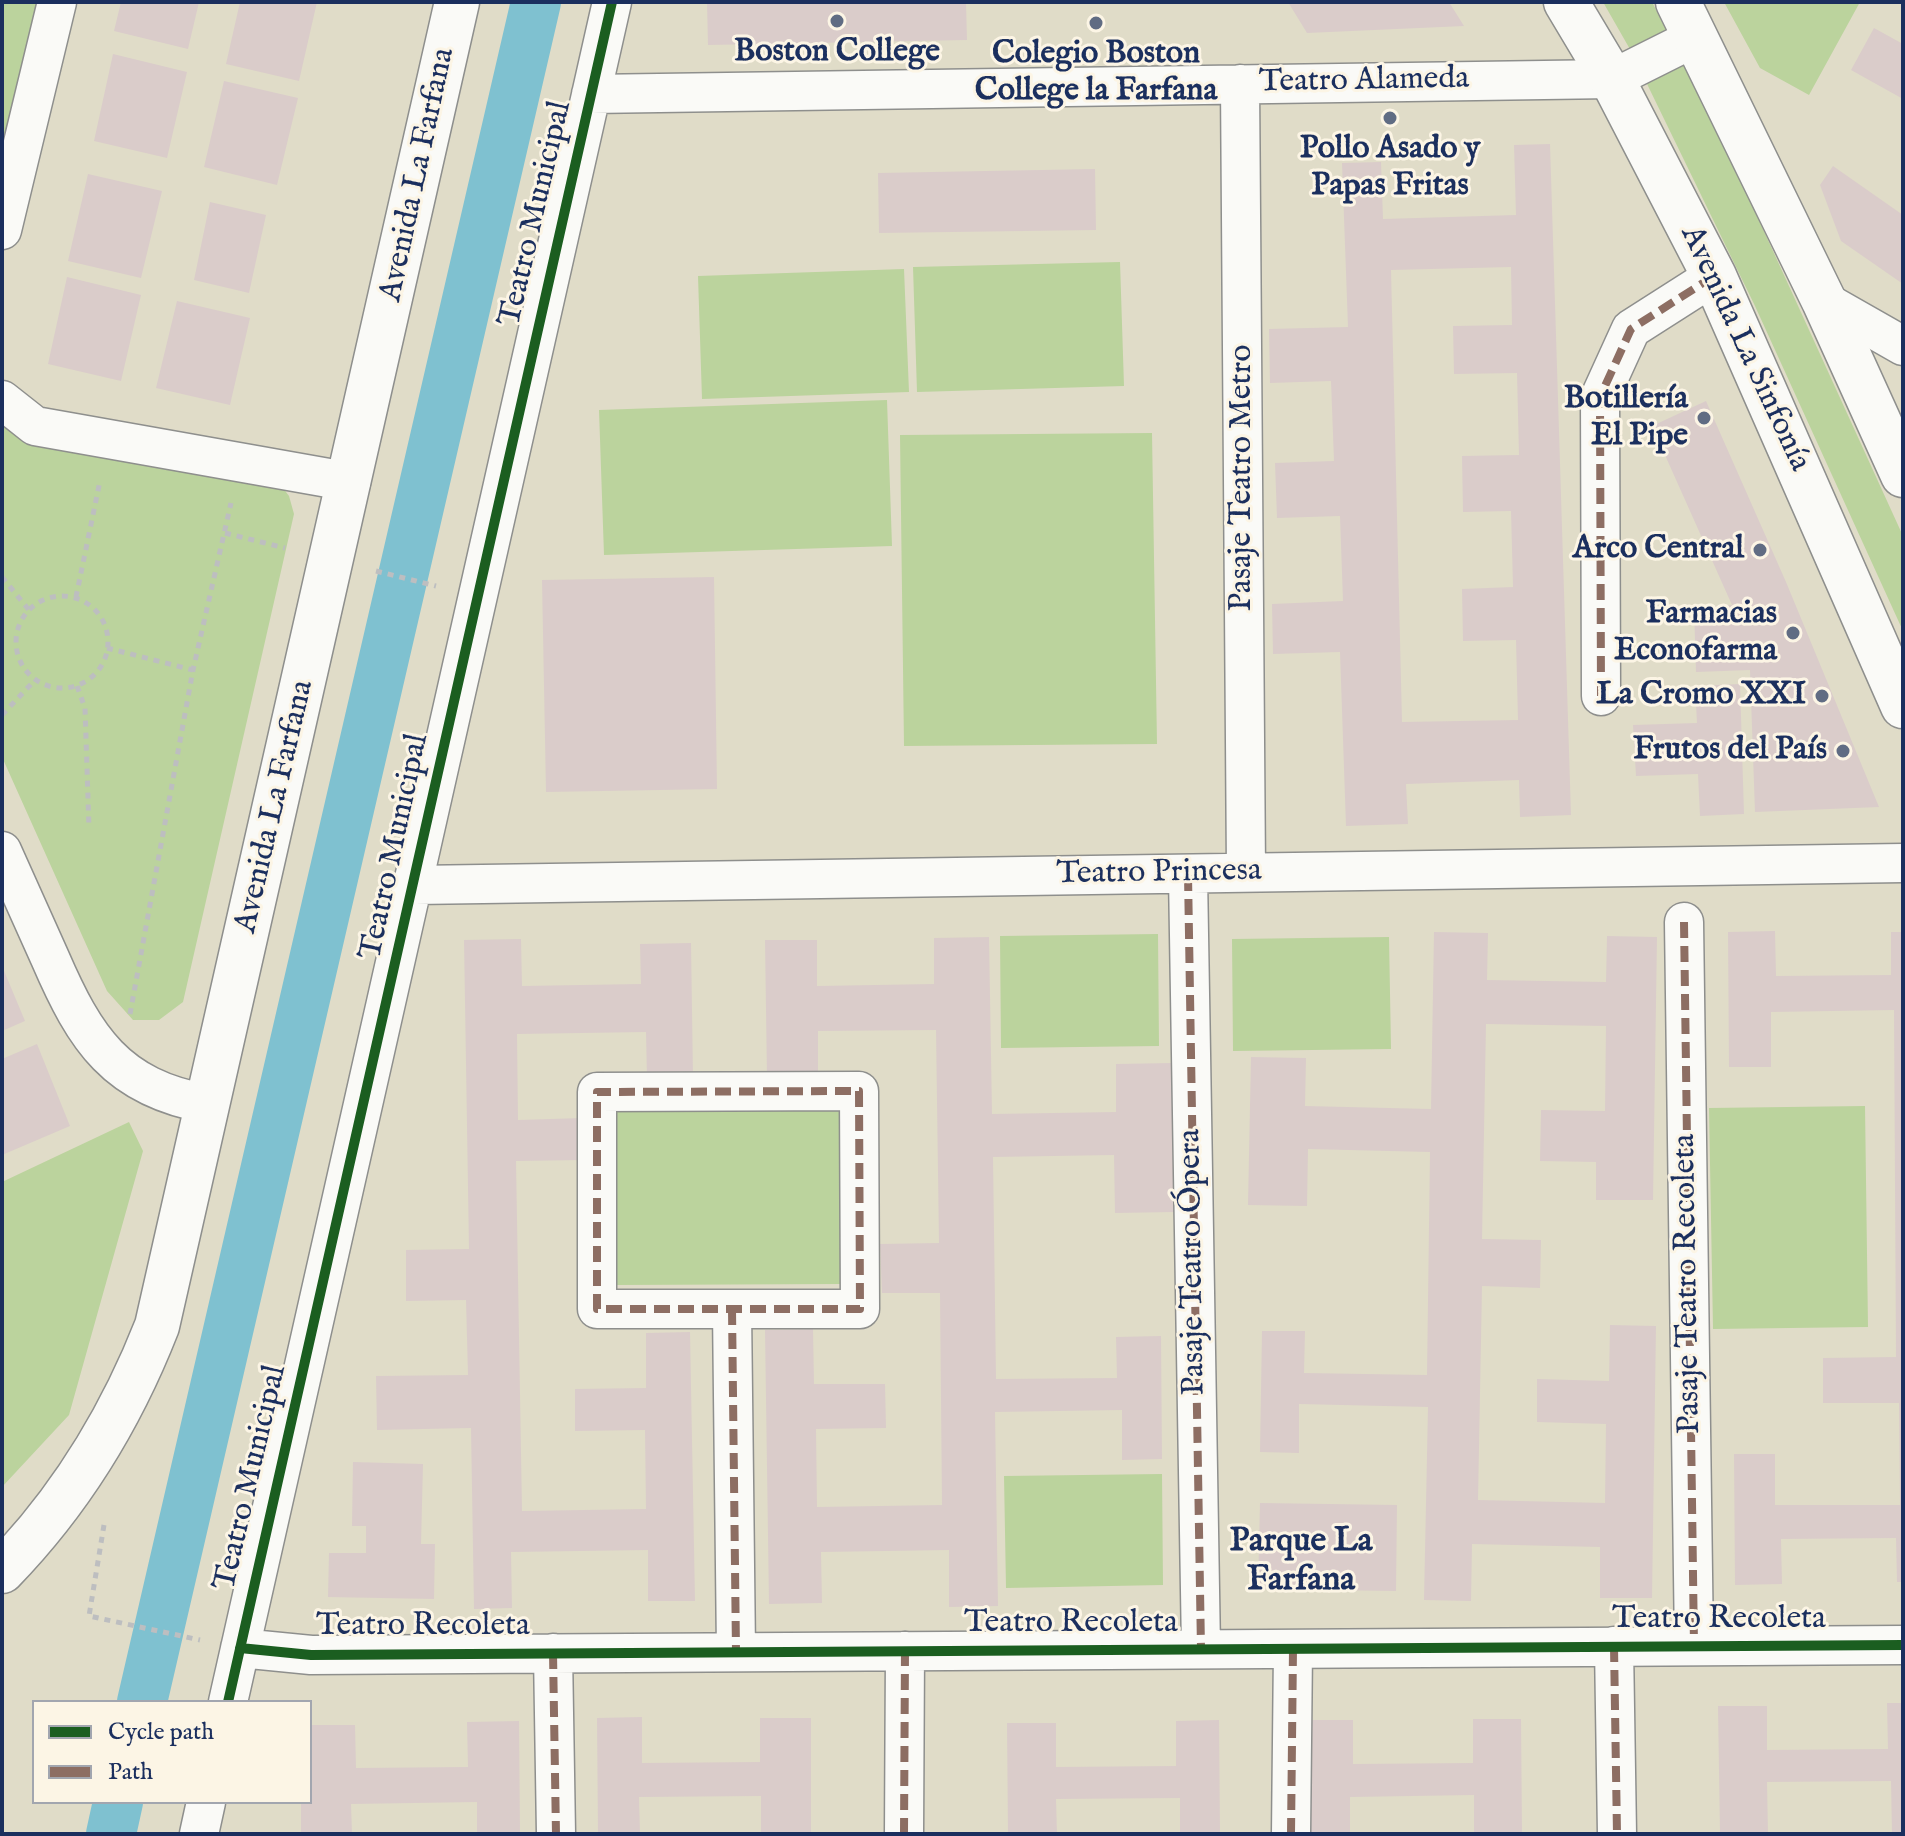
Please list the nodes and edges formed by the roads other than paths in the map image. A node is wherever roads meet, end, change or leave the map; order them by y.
1 (57, 2) edge
2 (457, 2) edge
3 (612, 2) edge
4 (1566, 2) edge
5 (1687, 19) edge
6 (1612, 79) junction
7 (1240, 84) junction
8 (591, 94) junction
9 (2, 230) edge
10 (1714, 276) junction
11 (1824, 301) junction
12 (1903, 346) edge
13 (2, 400) edge
14 (1903, 475) edge
15 (351, 482) junction
16 (1601, 696) dead end
17 (1903, 706) edge
18 (2, 851) edge
19 (1903, 863) edge
20 (1246, 872) junction
21 (1188, 875) junction
22 (415, 885) junction
23 (1684, 922) dead end
24 (208, 1104) junction
25 (732, 1309) junction
26 (2, 1571) edge
27 (1903, 1645) edge
28 (1614, 1646) junction
29 (1694, 1646) junction
30 (240, 1648) junction
31 (1201, 1649) junction
32 (1293, 1649) junction
33 (905, 1651) junction
34 (736, 1652) junction
35 (553, 1653) junction
36 (228, 1700) edge
37 (206, 1804) edge
38 (199, 1834) edge
39 (556, 1834) edge
40 (904, 1834) edge
41 (1291, 1834) edge
42 (1617, 1834) edge

1 - 9 street
2 - 15 street, Avenida La Farfana
3 - 8 street, Teatro Municipal
4 - 6 street, Avenida La Sinfonía
5 - 6 street, Teatro Alameda
5 - 11 street
6 - 7 street, Teatro Alameda
6 - 10 street, Avenida La Sinfonía
7 - 8 street, Teatro Alameda
7 - 20 street, Pasaje Teatro Metro
8 - 22 street, Teatro Municipal
10 - 16 street
10 - 17 street, Avenida La Sinfonía
11 - 12 street
11 - 14 street
13 - 15 street
15 - 24 street, Avenida La Farfana
18 - 24 street
19 - 20 street, Teatro Princesa
20 - 21 street, Teatro Princesa
21 - 22 street, Teatro Princesa
21 - 31 street, Pasaje Teatro Ópera
22 - 30 street, Teatro Municipal
23 - 29 street, Pasaje Teatro Recoleta
24 - 26 street, Avenida La Farfana
25 - 25 street
25 - 34 street
27 - 29 street, Teatro Recoleta
28 - 29 street, Teatro Recoleta
28 - 32 street, Teatro Recoleta
28 - 42 street
30 - 35 street, Teatro Recoleta
30 - 36 street, Teatro Municipal
31 - 32 street, Teatro Recoleta
31 - 33 street, Teatro Recoleta
32 - 41 street
33 - 34 street, Teatro Recoleta
33 - 40 street
34 - 35 street, Teatro Recoleta
35 - 39 street
37 - 38 street

